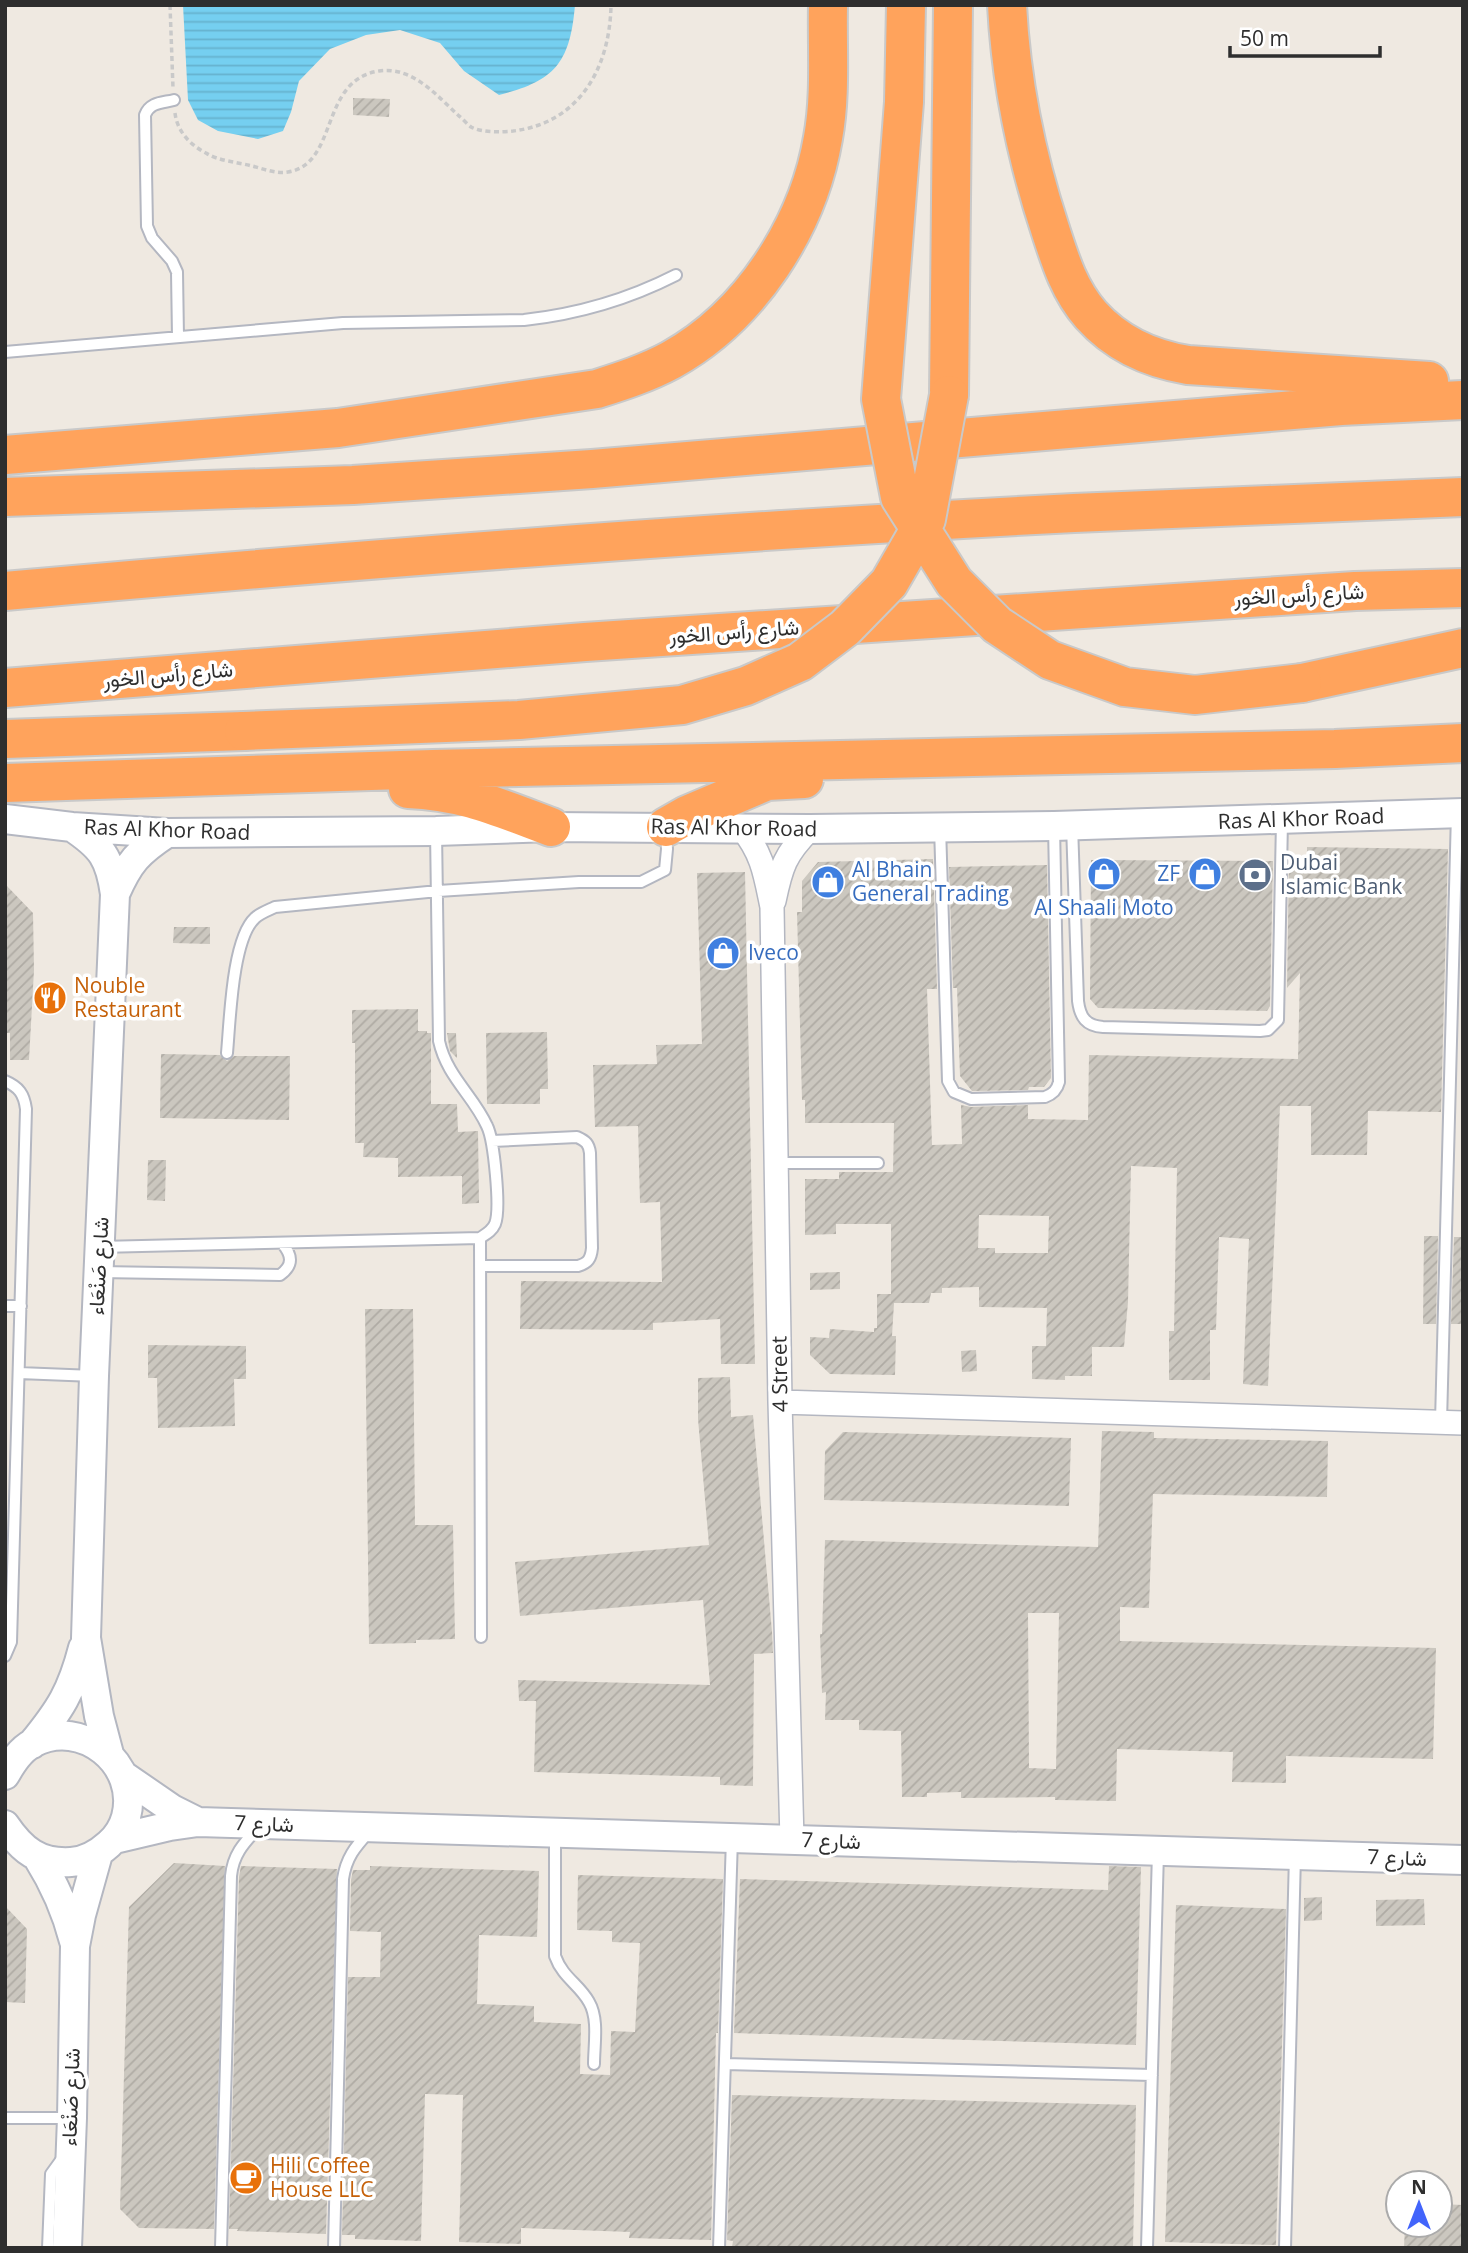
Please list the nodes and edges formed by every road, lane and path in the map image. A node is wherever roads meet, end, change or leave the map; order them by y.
1 (170, 5) edge
2 (611, 5) edge
3 (828, 5) edge
4 (906, 5) edge
5 (953, 5) edge
6 (1007, 5) edge
7 (174, 100) junction
8 (676, 275) dead end
9 (178, 337) junction
10 (5, 352) edge
11 (1463, 383) edge
12 (1463, 400) edge
13 (5, 455) edge
14 (5, 497) edge
15 (1463, 497) edge
16 (1463, 588) edge
17 (5, 591) edge
18 (1463, 649) edge
19 (5, 688) edge
20 (5, 739) edge
21 (1463, 743) edge
22 (1335, 749) junction
23 (1463, 752) edge
24 (893, 757) junction
25 (49, 782) junction
26 (5, 783) edge
27 (1460, 813) edge
28 (5, 819) edge
29 (1282, 820) junction
30 (1063, 826) junction
31 (72, 827) junction
32 (551, 827) junction
33 (666, 827) junction
34 (741, 827) junction
35 (940, 827) junction
36 (810, 829) junction
37 (436, 831) junction
38 (167, 833) junction
39 (438, 891) junction
40 (114, 894) junction
41 (772, 907) junction
42 (227, 1053) dead end
43 (5, 1081) edge
44 (492, 1141) junction
45 (776, 1163) junction
46 (878, 1163) dead end
47 (480, 1238) junction
48 (282, 1243) junction
49 (99, 1259) junction
50 (480, 1266) junction
51 (5, 1306) edge
52 (21, 1306) junction
53 (19, 1373) junction
54 (94, 1376) junction
55 (780, 1402) junction
56 (1452, 1423) edge
57 (481, 1637) dead end
58 (86, 1638) junction
59 (5, 1656) edge
60 (14, 1760) edge
61 (117, 1765) junction
62 (198, 1822) junction
63 (262, 1824) junction
64 (374, 1827) junction
65 (555, 1833) junction
66 (732, 1838) junction
67 (792, 1840) junction
68 (17, 1841) edge
69 (106, 1847) junction
70 (1158, 1851) junction
71 (1295, 1855) junction
72 (1463, 1860) edge
73 (75, 1946) junction
74 (594, 2064) dead end
75 (725, 2064) junction
76 (1152, 2075) junction
77 (5, 2118) edge
78 (72, 2118) junction
79 (70, 2149) junction
80 (48, 2248) edge
81 (66, 2248) edge
82 (221, 2248) edge
83 (334, 2248) edge
84 (719, 2248) edge
85 (1147, 2248) edge
86 (1285, 2248) edge

1 - 7 path
2 - 7 path
3 - 13 highway
4 - 18 highway, bridge
5 - 20 highway, bridge
6 - 11 highway
7 - 9 lane
8 - 9 lane
9 - 10 lane
12 - 14 highway
15 - 17 highway
16 - 19 highway, شارع رأس الخور
21 - 22 highway
22 - 23 highway
22 - 24 highway
24 - 25 highway
24 - 33 highway
25 - 26 highway
25 - 32 highway
27 - 29 street, Ras Al Khor Road
27 - 56 lane
28 - 31 street, Ras Al Khor Road
29 - 30 street, Ras Al Khor Road
29 - 30 lane
30 - 35 street, Ras Al Khor Road
30 - 35 lane
31 - 38 street, Ras Al Khor Road
31 - 40 street, شارع صَنْعَاء
32 - 33 street, Ras Al Khor Road
32 - 37 street, Ras Al Khor Road
33 - 34 street, Ras Al Khor Road
33 - 39 lane
34 - 36 street, Ras Al Khor Road
34 - 41 street, 4 Street
35 - 36 street, Ras Al Khor Road
36 - 41 street, 4 Street
37 - 38 street, Ras Al Khor Road
37 - 39 lane
38 - 40 street, شارع صَنْعَاء
39 - 42 lane
39 - 44 lane
40 - 49 street, شارع صَنْعَاء
41 - 45 street, 4 Street
43 - 52 lane
44 - 47 lane
44 - 50 lane
45 - 46 lane
45 - 55 street, 4 Street
47 - 48 lane
47 - 50 lane
48 - 49 lane
48 - 49 lane
49 - 54 street, شارع صَنْعَاء
50 - 57 lane
51 - 52 lane
52 - 53 lane
53 - 54 lane
53 - 59 lane
54 - 58 street, شارع صَنْعَاء
55 - 56 street
55 - 67 street, 4 Street
58 - 60 street, شارع صَنْعَاء
58 - 61 street, شارع صَنْعَاء
60 - 61 street, شارع 7
61 - 62 street, شارع 7
61 - 69 street, شارع صَنْعَاء
62 - 63 street, شارع 7
62 - 69 street, شارع 7
63 - 64 street, شارع 7
63 - 82 lane
64 - 65 street, شارع 7
64 - 83 lane
65 - 66 street, شارع 7
65 - 74 lane
66 - 67 street, شارع 7
66 - 75 lane
67 - 70 street, شارع 7
68 - 69 street, شارع 7
68 - 73 street, شارع صَنْعَاء
69 - 73 street, شارع صَنْعَاء
70 - 71 street, شارع 7
70 - 76 lane
71 - 72 street, شارع 7
71 - 86 lane
73 - 78 street, شارع صَنْعَاء
75 - 76 lane
75 - 84 lane
76 - 85 lane
77 - 78 lane
78 - 79 street, شارع صَنْعَاء
79 - 80 lane
79 - 81 street, شارع صَنْعَاء

